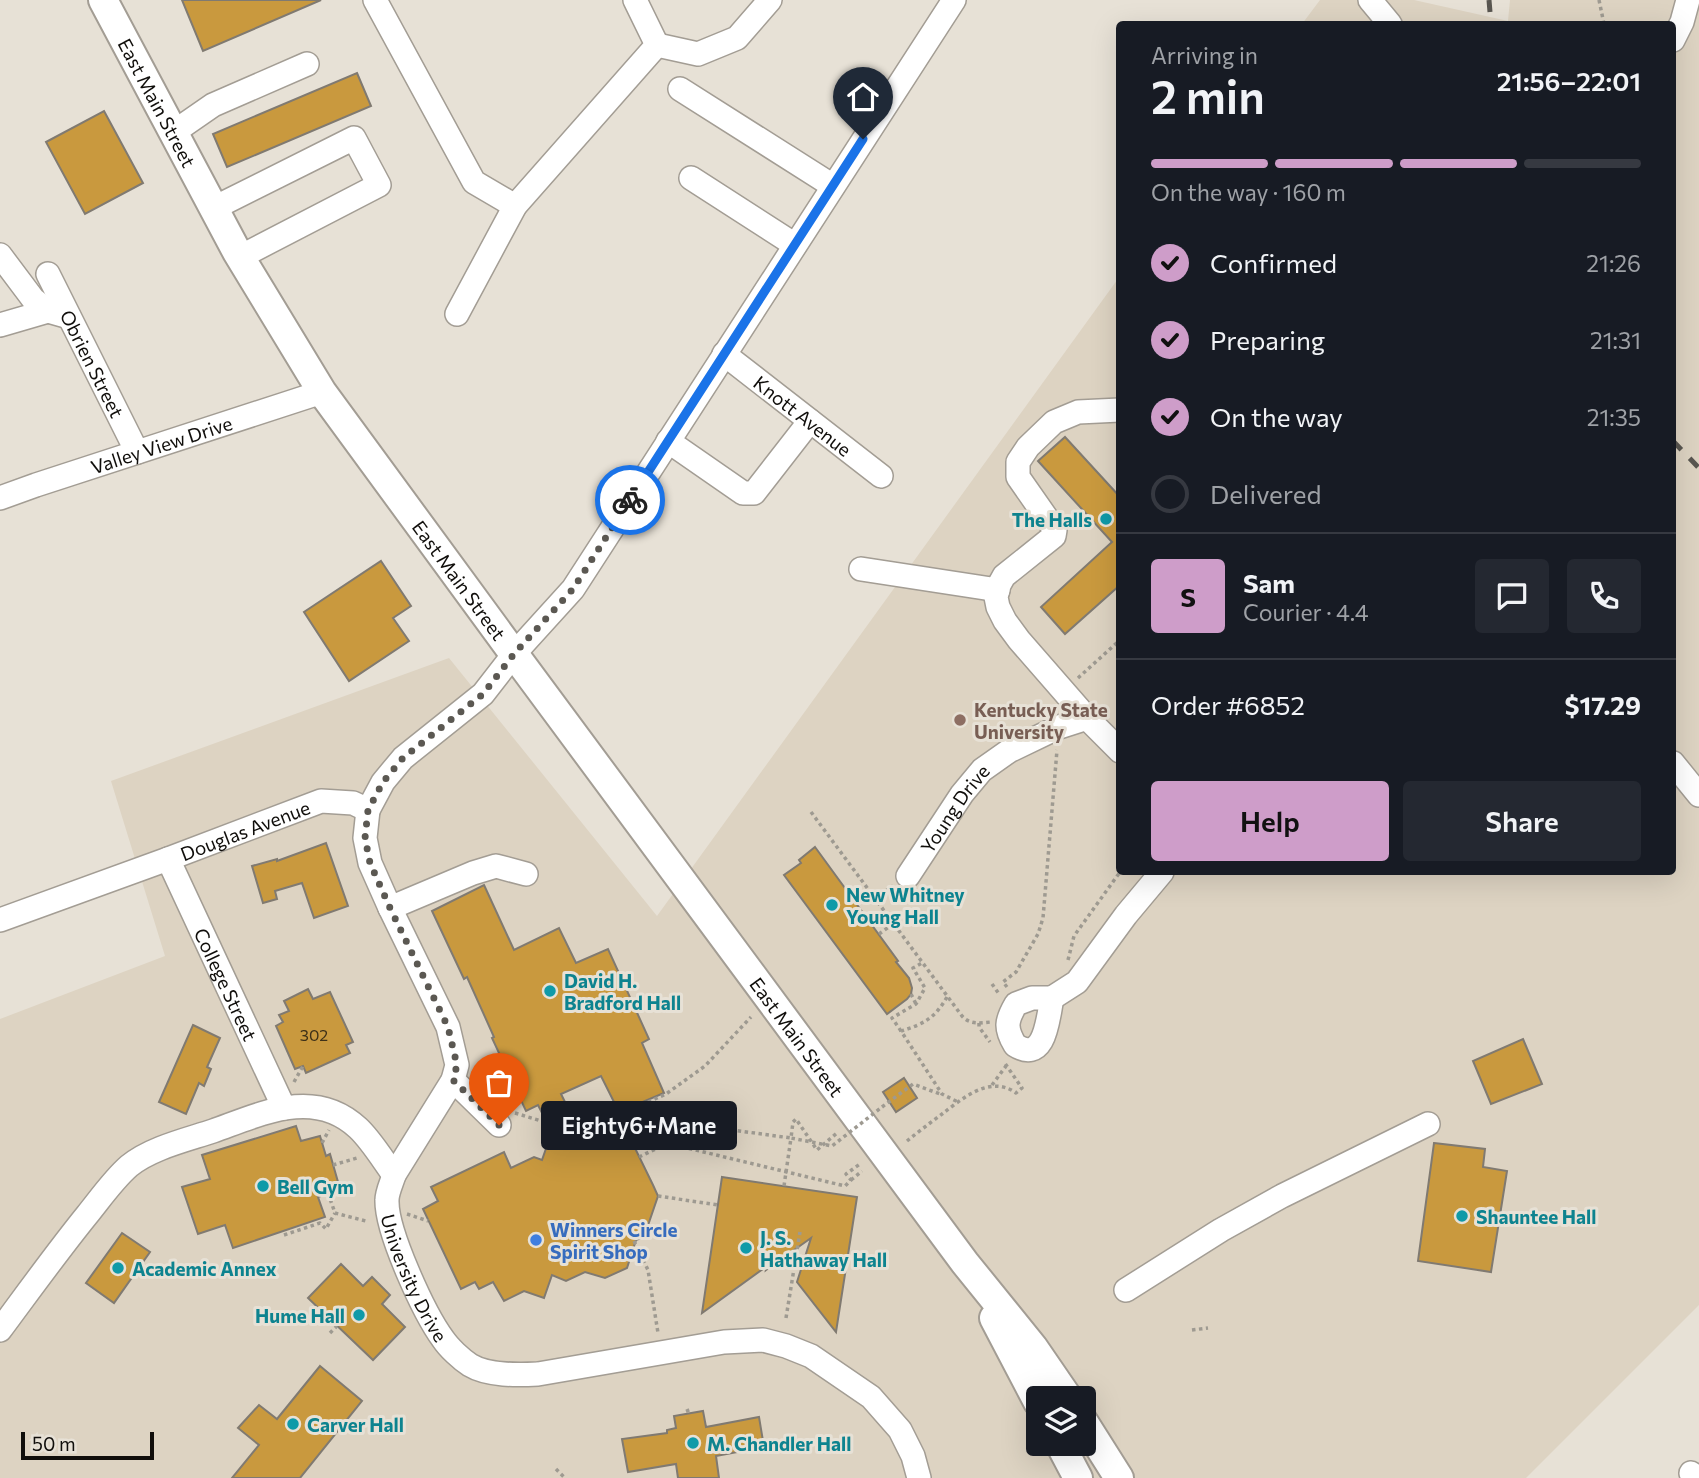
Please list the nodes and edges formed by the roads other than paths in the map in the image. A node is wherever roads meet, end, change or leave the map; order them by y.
1 (103, 0) edge
2 (375, 0) edge
3 (635, 0) edge
4 (769, 0) edge
5 (954, 0) edge
6 (1370, 0) edge
7 (1688, 0) edge
8 (1388, 21) edge
9 (1676, 34) edge
10 (657, 45) junction
11 (307, 64) dead end
12 (680, 89) dead end
13 (174, 132) junction
14 (691, 178) dead end
15 (833, 186) junction
16 (515, 206) junction
17 (214, 208) junction
18 (795, 245) junction
19 (0, 255) edge
20 (240, 257) junction
21 (48, 274) dead end
22 (58, 314) junction
23 (457, 314) dead end
24 (0, 325) edge
25 (724, 354) junction
26 (322, 392) junction
27 (1116, 410) edge
28 (810, 421) junction
29 (668, 441) junction
30 (137, 452) junction
31 (881, 475) dead end
32 (0, 498) edge
33 (861, 569) dead end
34 (1001, 583) junction
35 (514, 654) junction
36 (1087, 718) junction
37 (1116, 747) edge
38 (1676, 767) edge
39 (1699, 795) edge
40 (368, 810) junction
41 (169, 859) junction
42 (526, 874) dead end
43 (1159, 875) edge
44 (908, 876) dead end
45 (390, 908) junction
46 (0, 920) edge
47 (1052, 998) junction
48 (453, 1080) junction
49 (284, 1108) junction
50 (507, 1119) road end
51 (1428, 1124) dead end
52 (394, 1175) junction
53 (965, 1263) junction
54 (1126, 1290) dead end
55 (0, 1330) edge
56 (1030, 1386) edge
57 (1060, 1386) edge
58 (1096, 1442) edge
59 (1066, 1456) edge
60 (919, 1478) edge
61 (1078, 1478) edge
62 (1119, 1478) edge

1 - 13 main road, East Main Street
2 - 16 street
3 - 10 street
4 - 10 street
5 - 15 street
6 - 8 street
7 - 9 street
10 - 16 street
11 - 13 street
12 - 15 street
13 - 17 main road, East Main Street
14 - 18 street
15 - 18 street
16 - 23 street
17 - 20 main road, East Main Street
17 - 20 street
18 - 25 street
19 - 22 street
20 - 26 main road, East Main Street
21 - 22 street, Obrien Street
22 - 24 street
22 - 30 street, Obrien Street
25 - 28 street, Knott Avenue
25 - 29 street
26 - 30 street, Valley View Drive
26 - 35 main road, East Main Street
27 - 34 street
28 - 29 street
28 - 31 street, Knott Avenue
29 - 35 street
30 - 32 street, Valley View Drive
33 - 34 street
34 - 36 street
35 - 40 street
35 - 53 main road, East Main Street
36 - 37 street
36 - 44 street, Young Drive
38 - 39 street
40 - 41 street, Douglas Avenue
40 - 45 street
41 - 46 street, Douglas Avenue
41 - 49 street, College Street
42 - 45 street
43 - 47 street
45 - 48 street
47 - 47 street
48 - 50 street
48 - 52 street
49 - 52 street
49 - 55 street
51 - 54 street
52 - 60 street, University Drive
53 - 56 main road, East Main Street
53 - 57 main road, East Main Street
58 - 62 main road
59 - 61 main road

